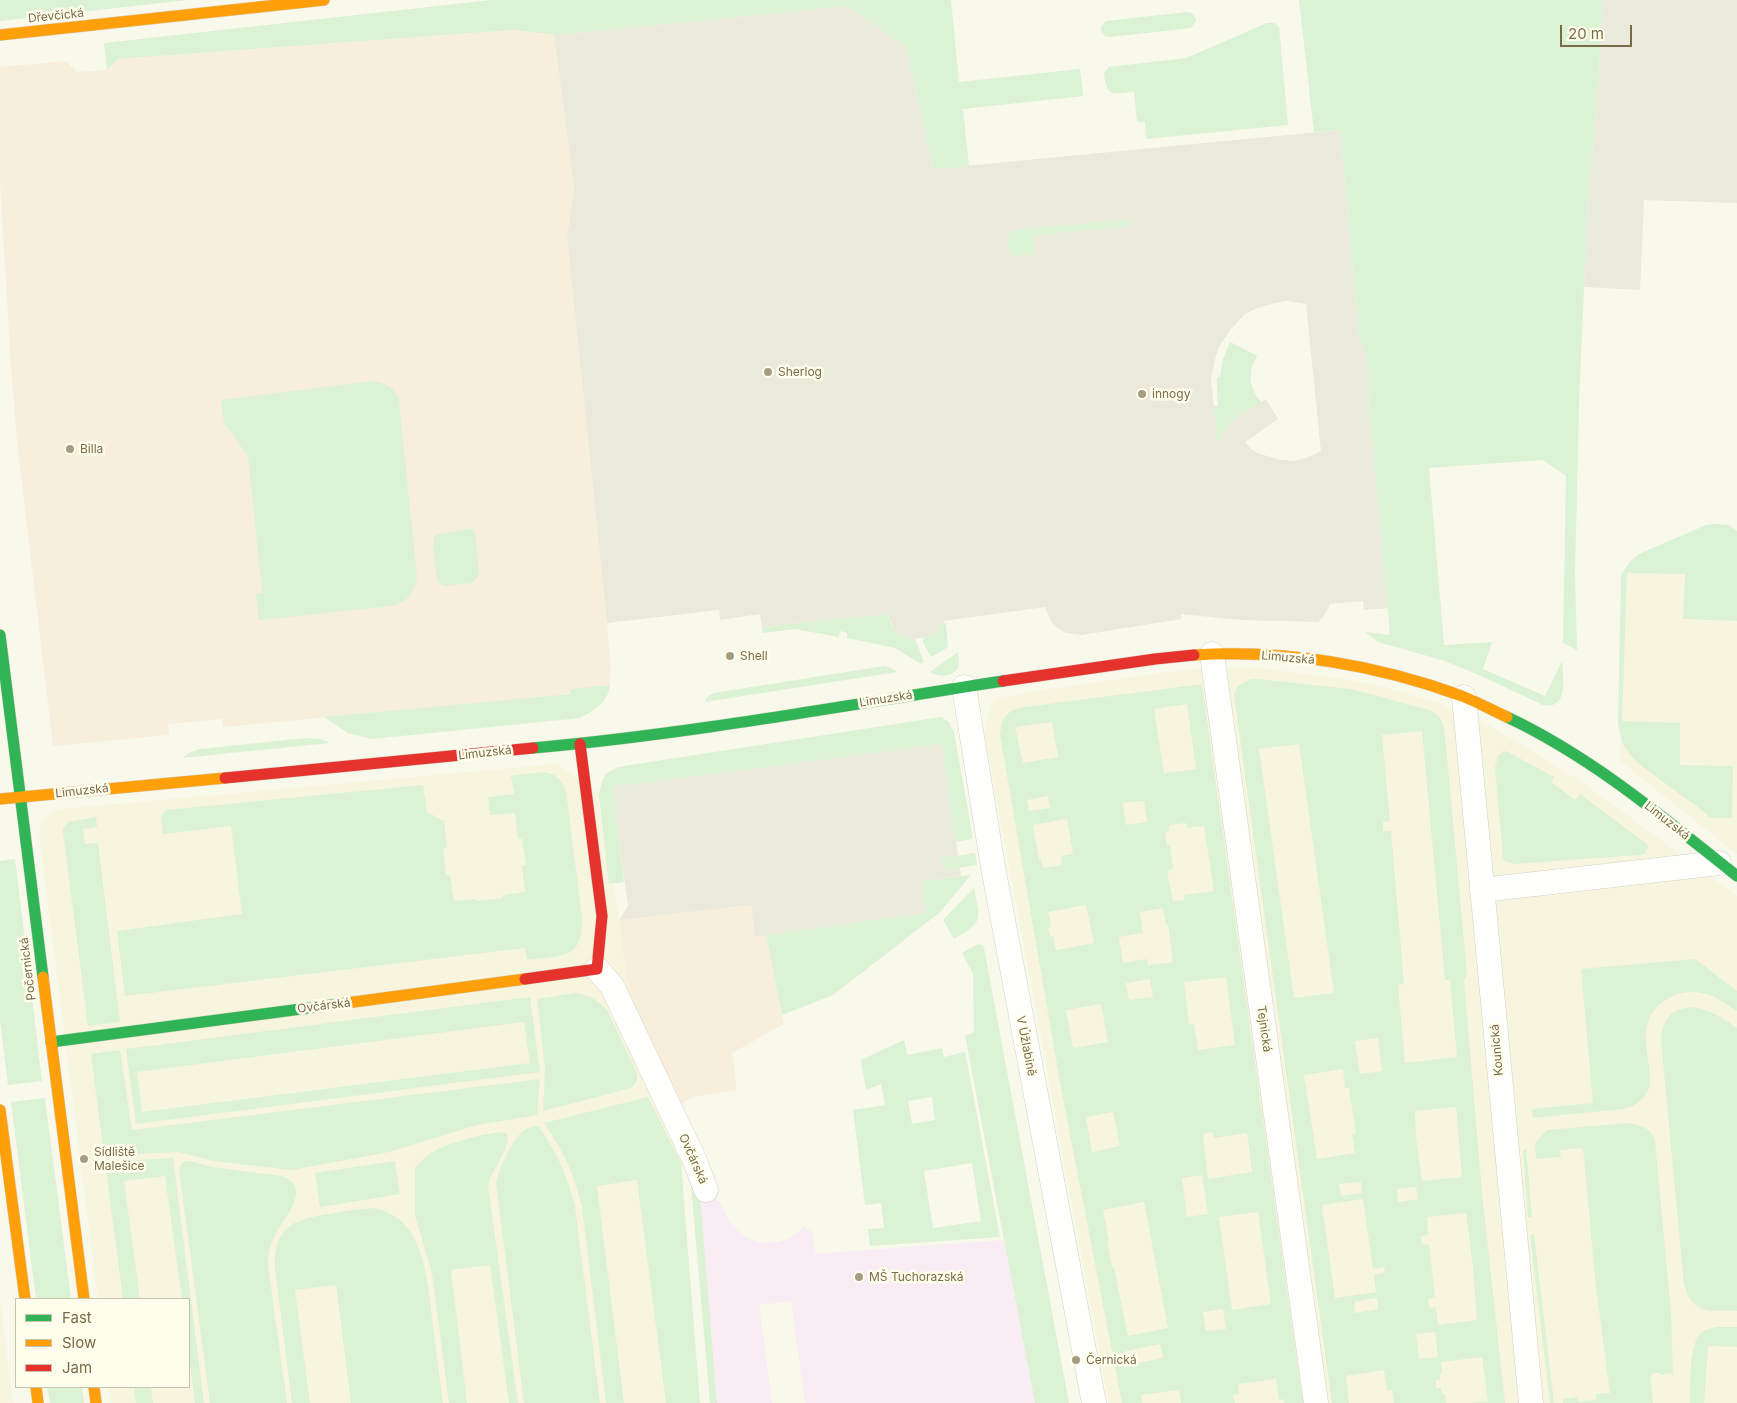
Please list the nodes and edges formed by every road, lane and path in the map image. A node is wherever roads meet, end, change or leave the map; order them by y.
1 (324, 0) edge
2 (0, 35) edge
3 (0, 635) edge
4 (1212, 654) junction
5 (964, 687) junction
6 (1464, 697) junction
7 (580, 744) junction
8 (20, 797) junction
9 (0, 799) edge
10 (1728, 869) edge
11 (1482, 890) junction
12 (597, 969) junction
13 (51, 1042) junction
14 (0, 1110) edge
15 (706, 1190) dead end
16 (24, 1298) edge
17 (84, 1298) edge
18 (36, 1388) edge
19 (94, 1388) edge
20 (38, 1403) edge
21 (96, 1403) edge
22 (1094, 1403) edge
23 (1316, 1403) edge
24 (1531, 1403) edge

1 - 2 street, Dřevčická
3 - 8 street, Počernická
4 - 5 street, Limuzská
4 - 6 street, Limuzská
4 - 23 street, Tejnická
5 - 7 street, Limuzská
5 - 22 street, V Úžlabině
6 - 10 street, Limuzská
6 - 11 street, Kounická
7 - 8 street, Limuzská
7 - 12 street
8 - 9 street, Limuzská
8 - 13 street, Počernická
10 - 11 street, Limuzská
11 - 24 street, Kounická
12 - 13 street, Ovčárská
12 - 15 street, Ovčárská
13 - 17 street, Počernická
14 - 16 street
18 - 20 street
19 - 21 street

